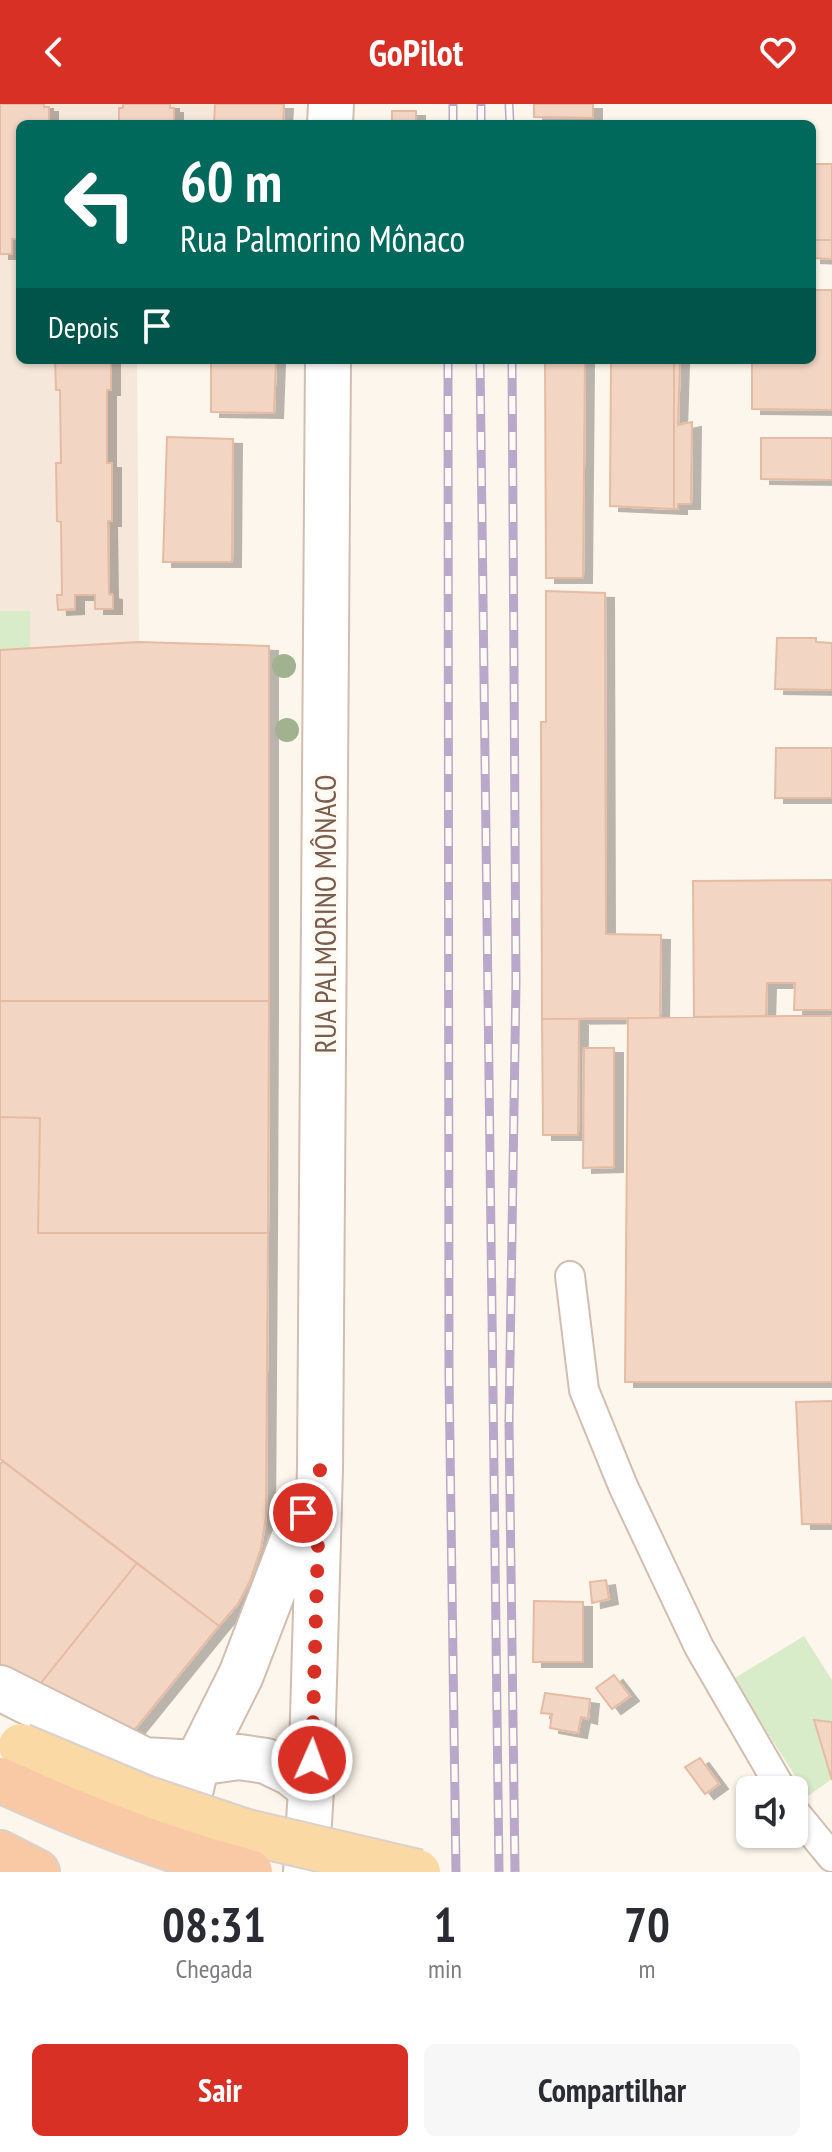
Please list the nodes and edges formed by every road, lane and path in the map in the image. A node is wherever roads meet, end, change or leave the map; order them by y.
1 (328, 364) edge
2 (570, 1276) dead end
3 (320, 1468) junction
4 (0, 1688) edge
5 (10, 1763) edge
6 (197, 1763) junction
7 (774, 1776) edge
8 (311, 1789) junction
9 (808, 1828) edge
10 (0, 1853) edge
11 (832, 1857) edge
12 (37, 1872) edge
13 (179, 1872) edge
14 (250, 1872) edge
15 (306, 1872) edge
16 (418, 1872) edge

1 - 3 street, RUA PALMORINO MÔNACO
2 - 7 street
3 - 6 street, RUA PALMORINO MÔNACO
3 - 8 street, RUA PALMORINO MÔNACO
4 - 6 street
5 - 14 highway, bridge
5 - 16 main road, bridge
6 - 8 street
6 - 13 street, RUA PALMORINO MÔNACO
8 - 15 street, RUA PALMORINO MÔNACO
9 - 11 street
10 - 12 highway

